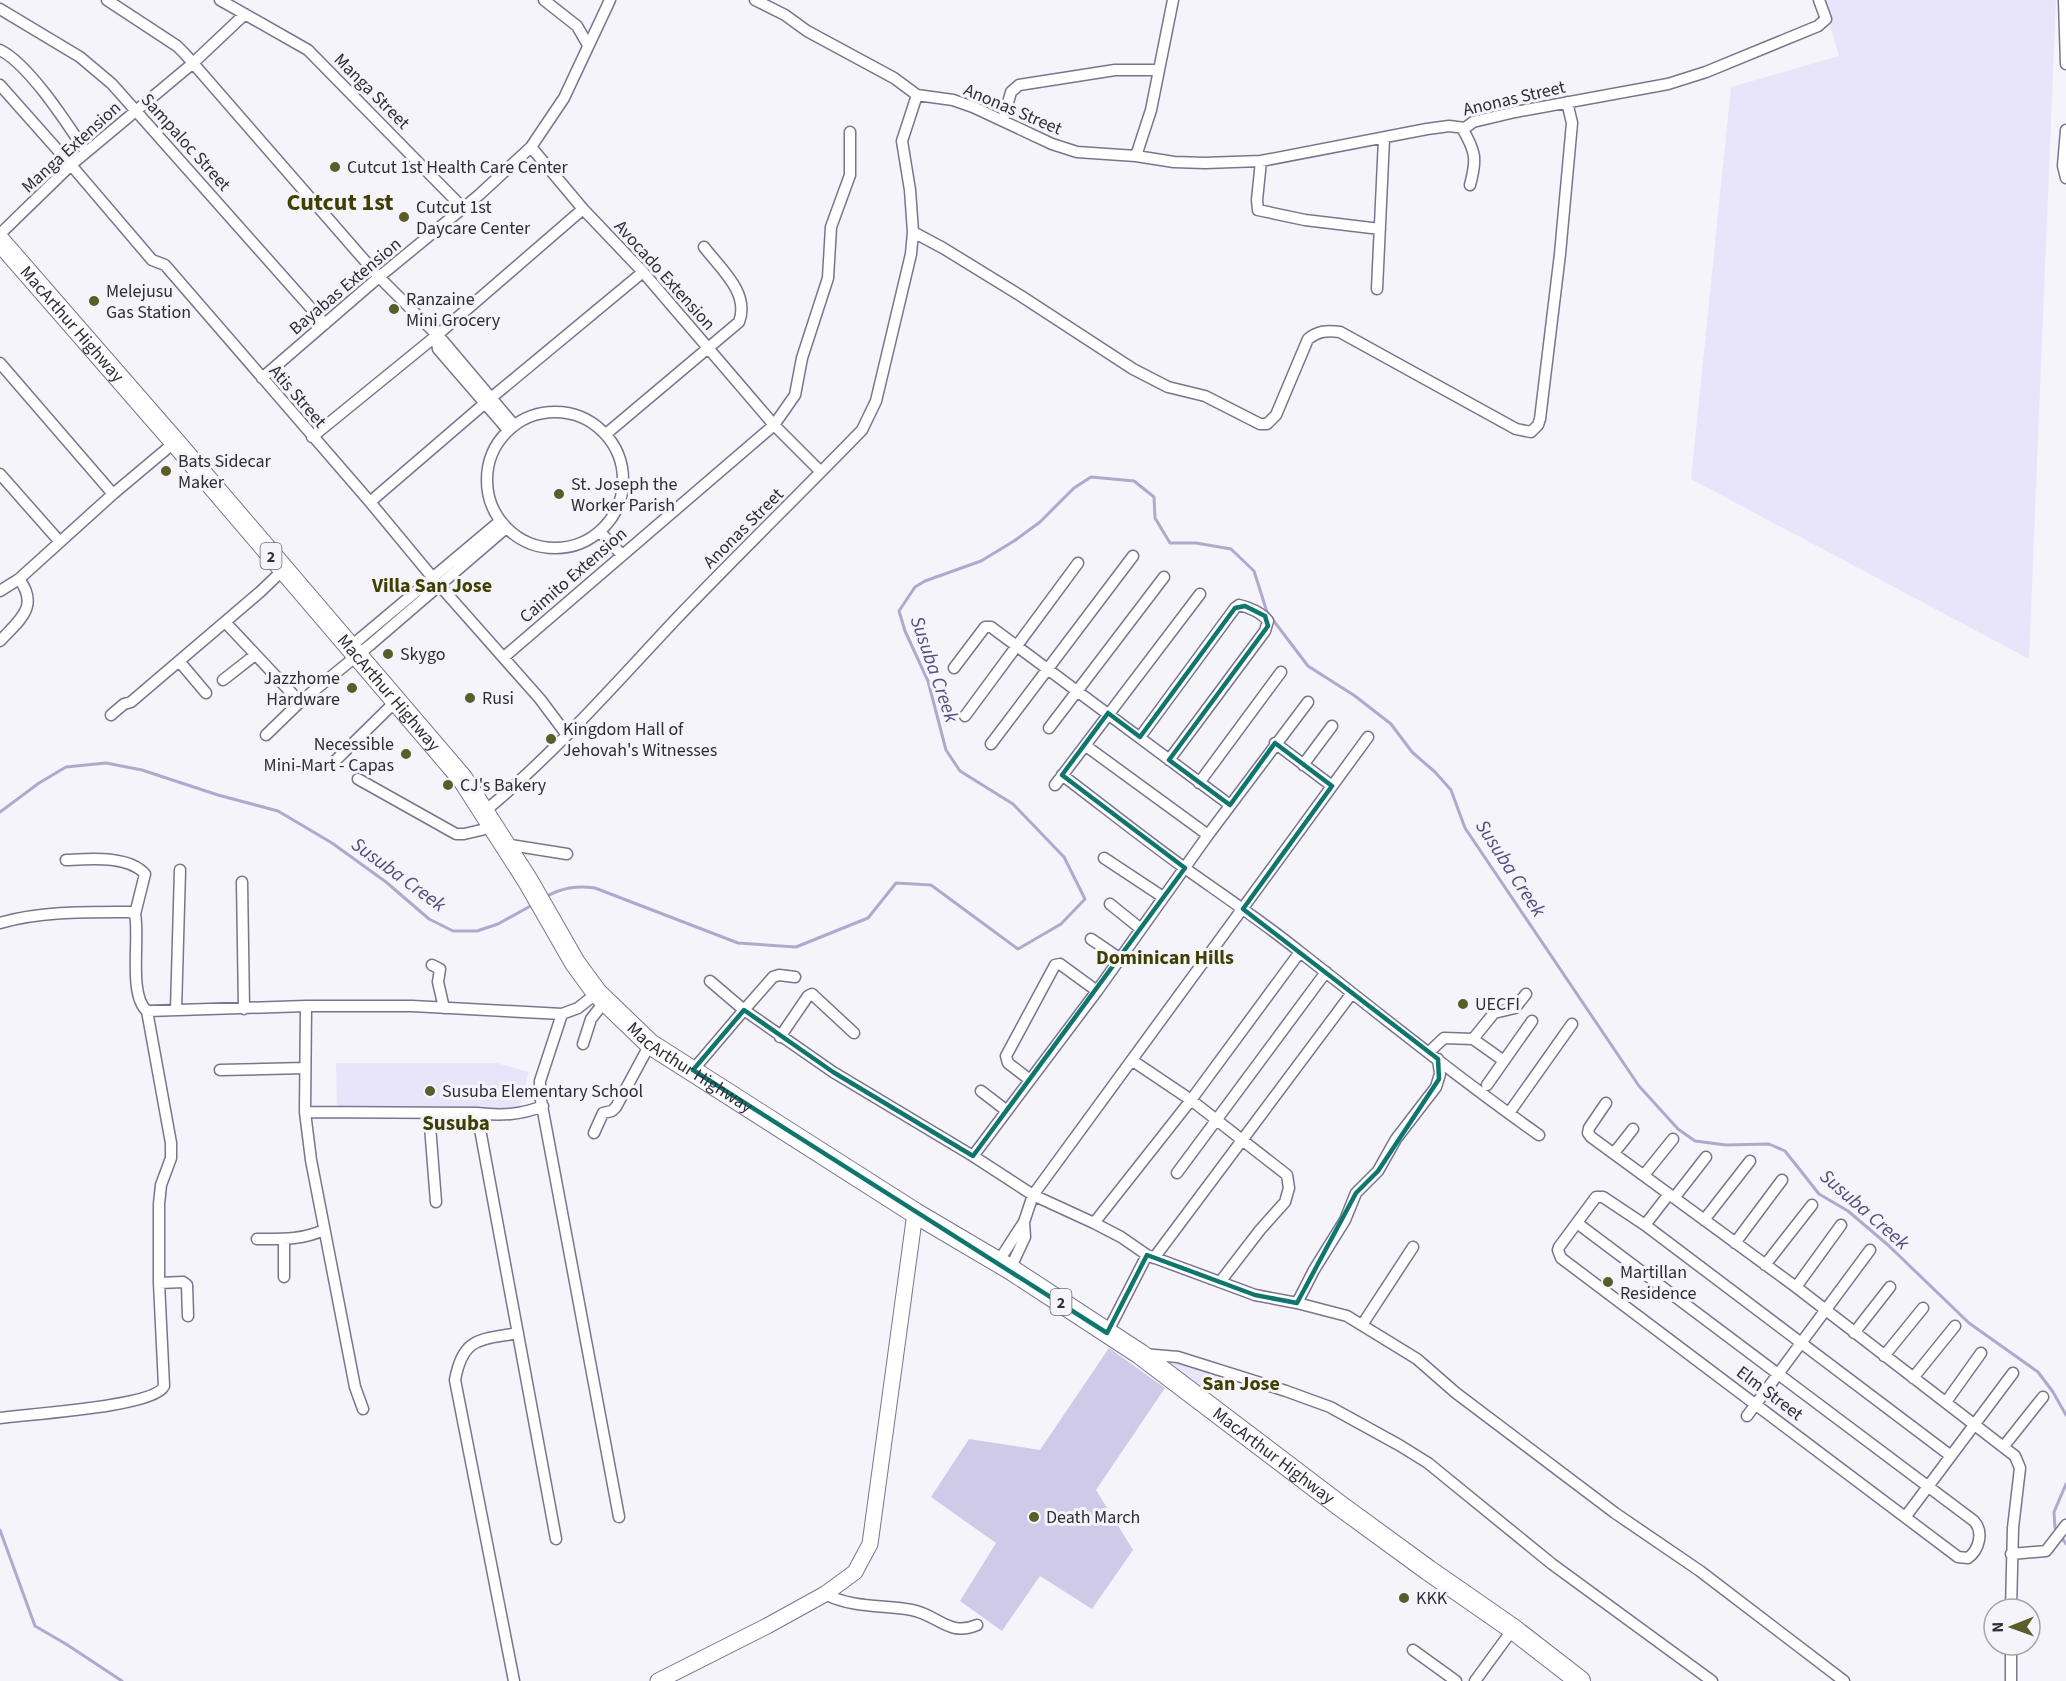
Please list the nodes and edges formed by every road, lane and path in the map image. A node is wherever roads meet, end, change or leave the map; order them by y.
1 (106, 0) edge
2 (220, 0) edge
3 (544, 0) edge
4 (610, 0) edge
5 (755, 0) edge
6 (1173, 0) edge
7 (1819, 0) edge
8 (2064, 0) edge
9 (0, 9) edge
10 (245, 14) junction
11 (578, 26) junction
12 (595, 31) junction
13 (588, 45) junction
14 (0, 50) edge
15 (192, 64) junction
16 (2066, 64) edge
17 (1159, 70) junction
18 (0, 85) edge
19 (917, 95) junction
20 (1567, 102) junction
21 (137, 110) junction
22 (1003, 121) junction
23 (1462, 128) junction
24 (2066, 130) edge
25 (850, 132) dead end
26 (1384, 139) junction
27 (531, 147) junction
28 (86, 152) junction
29 (1136, 156) junction
30 (1261, 161) junction
31 (71, 165) junction
32 (2066, 178) edge
33 (1470, 185) dead end
34 (463, 208) junction
35 (583, 209) junction
36 (1380, 230) junction
37 (913, 232) junction
38 (0, 234) edge
39 (0, 241) edge
40 (704, 247) dead end
41 (643, 272) junction
42 (379, 277) junction
43 (1377, 289) dead end
44 (325, 324) junction
45 (436, 336) junction
46 (708, 347) junction
47 (0, 363) edge
48 (262, 378) junction
49 (488, 400) junction
50 (774, 425) junction
51 (511, 428) junction
52 (606, 434) junction
53 (312, 437) junction
54 (175, 442) junction
55 (821, 472) junction
56 (0, 474) edge
57 (113, 494) junction
58 (370, 502) junction
59 (503, 524) junction
60 (600, 532) junction
61 (60, 542) junction
62 (622, 555) junction
63 (1133, 556) dead end
64 (1078, 563) dead end
65 (283, 570) junction
66 (1164, 577) dead end
67 (19, 579) junction
68 (436, 581) junction
69 (0, 591) edge
70 (1200, 594) dead end
71 (225, 622) junction
72 (0, 641) edge
73 (1016, 646) junction
74 (353, 651) junction
75 (255, 655) junction
76 (504, 657) junction
77 (179, 661) junction
78 (954, 668) dead end
79 (1046, 669) junction
80 (1281, 672) dead end
81 (223, 680) dead end
82 (1077, 691) junction
83 (206, 693) dead end
84 (397, 700) junction
85 (300, 702) junction
86 (1308, 702) dead end
87 (1108, 712) junction
88 (111, 715) dead end
89 (966, 716) dead end
90 (1332, 726) dead end
91 (1049, 728) dead end
92 (266, 735) dead end
93 (567, 735) junction
94 (1140, 737) junction
95 (1368, 737) dead end
96 (1275, 743) junction
97 (991, 744) dead end
98 (1086, 746) junction
99 (336, 760) dead end
100 (1169, 760) junction
101 (1303, 765) junction
102 (1062, 775) junction
103 (358, 780) dead end
104 (1199, 783) junction
105 (1055, 785) dead end
106 (1332, 786) junction
107 (1230, 805) junction
108 (494, 827) junction
109 (1208, 835) junction
110 (567, 854) dead end
111 (1104, 858) dead end
112 (66, 860) dead end
113 (1185, 868) junction
114 (180, 870) dead end
115 (242, 882) dead end
116 (1163, 897) junction
117 (1110, 904) dead end
118 (1243, 909) junction
119 (135, 914) junction
120 (0, 923) edge
121 (1141, 929) junction
122 (1091, 939) dead end
123 (1300, 952) junction
124 (1119, 958) junction
125 (432, 965) dead end
126 (1326, 972) junction
127 (795, 977) dead end
128 (710, 981) dead end
129 (1097, 991) junction
130 (1352, 993) junction
131 (1526, 994) dead end
132 (601, 997) junction
133 (306, 1006) junction
134 (444, 1008) junction
135 (244, 1009) junction
136 (176, 1010) junction
137 (744, 1010) junction
138 (147, 1011) junction
139 (562, 1014) junction
140 (1532, 1021) dead end
141 (1572, 1024) dead end
142 (855, 1033) dead end
143 (780, 1037) junction
144 (1473, 1039) junction
145 (583, 1044) dead end
146 (650, 1044) junction
147 (1433, 1056) junction
148 (1133, 1061) junction
149 (1504, 1061) junction
150 (305, 1068) junction
151 (220, 1070) dead end
152 (693, 1070) junction
153 (1030, 1080) junction
154 (1487, 1085) dead end
155 (981, 1091) dead end
156 (1191, 1100) junction
157 (1606, 1102) dead end
158 (543, 1106) junction
159 (1007, 1111) junction
160 (304, 1112) junction
161 (429, 1113) junction
162 (477, 1113) junction
163 (1509, 1113) junction
164 (1216, 1121) junction
165 (1633, 1129) dead end
166 (594, 1133) dead end
167 (1539, 1135) dead end
168 (1673, 1139) dead end
169 (1243, 1141) junction
170 (1614, 1154) junction
171 (973, 1156) junction
172 (1706, 1157) dead end
173 (1750, 1161) dead end
174 (1177, 1173) dead end
175 (1644, 1175) junction
176 (1782, 1180) dead end
177 (1033, 1195) junction
178 (1671, 1196) junction
179 (436, 1202) dead end
180 (1812, 1205) dead end
181 (915, 1213) junction
182 (1704, 1220) junction
183 (1095, 1223) junction
184 (1577, 1223) junction
185 (1645, 1225) junction
186 (1841, 1225) dead end
187 (324, 1230) junction
188 (257, 1239) dead end
189 (284, 1239) junction
190 (1735, 1243) junction
191 (1413, 1247) dead end
192 (1870, 1250) dead end
193 (1150, 1257) junction
194 (1004, 1265) junction
195 (1765, 1265) junction
196 (284, 1277) dead end
197 (1220, 1282) junction
198 (159, 1283) junction
199 (1796, 1287) junction
200 (1890, 1287) dead end
201 (1297, 1303) junction
202 (1923, 1308) dead end
203 (1824, 1310) junction
204 (188, 1316) dead end
205 (1362, 1325) junction
206 (1955, 1326) dead end
207 (518, 1333) junction
208 (1107, 1333) junction
209 (1854, 1333) junction
210 (1800, 1344) junction
211 (1981, 1353) dead end
212 (1140, 1354) junction
213 (1884, 1356) junction
214 (2013, 1373) dead end
215 (1778, 1374) junction
216 (1913, 1378) junction
217 (2043, 1397) dead end
218 (1946, 1402) junction
219 (1757, 1403) junction
220 (363, 1409) dead end
221 (1747, 1416) dead end
222 (0, 1418) edge
223 (1975, 1425) junction
224 (2004, 1446) junction
225 (1951, 1456) junction
226 (1928, 1486) junction
227 (1906, 1516) junction
228 (620, 1517) dead end
229 (2066, 1525) edge
230 (556, 1539) dead end
231 (2011, 1554) junction
232 (825, 1594) junction
233 (2011, 1597) edge
234 (977, 1625) dead end
235 (1513, 1629) junction
236 (1413, 1650) dead end
237 (2011, 1657) edge
238 (514, 1681) edge
239 (658, 1681) edge
240 (1456, 1681) edge
241 (1475, 1681) edge
242 (1580, 1681) edge
243 (1712, 1681) edge
244 (1844, 1681) edge
245 (2011, 1681) edge

1 - 15 street
2 - 10 street, Manga Street
3 - 11 street
4 - 12 street, Bayabas Extension
5 - 19 street
6 - 17 street
7 - 20 street, Anonas Street
8 - 16 street
9 - 21 street, Sampaloc Street
10 - 15 street, Manga Extension
10 - 34 street, Manga Street
11 - 12 street
11 - 13 street
12 - 13 street, Bayabas Extension
13 - 27 street, Bayabas Extension
14 - 28 street
15 - 21 street, Manga Extension
15 - 42 street
17 - 22 street
17 - 29 street
18 - 31 street, Atis Street
19 - 22 street, Anonas Street
19 - 37 street, Anonas Street
20 - 23 street, Anonas Street
20 - 37 street
21 - 28 street, Manga Extension
21 - 44 street, Sampaloc Street
22 - 29 street, Anonas Street
23 - 26 street, Anonas Street
23 - 33 street
24 - 32 street
25 - 50 street, Caimito Extension
26 - 30 street, Anonas Street
26 - 36 street
27 - 34 street, Bayabas Extension
27 - 35 street, Avocado Extension
28 - 31 street, Manga Extension
29 - 30 street, Anonas Street
30 - 36 street
31 - 38 street, Manga Extension
31 - 48 street, Atis Street
34 - 42 street, Bayabas Extension
35 - 41 street, Avocado Extension
35 - 45 street
36 - 43 street
37 - 55 street, Anonas Street
39 - 54 highway, MacArthur Highway / 2
40 - 46 street
41 - 46 street, Avocado Extension
41 - 49 street
42 - 44 street, Bayabas Extension
42 - 45 street
44 - 48 street, Bayabas Extension
45 - 49 street
45 - 53 street
46 - 50 street, Avocado Extension
46 - 52 street
47 - 57 street
48 - 53 street, Atis Street
49 - 51 street
49 - 58 street
50 - 55 street, Avocado Extension
50 - 62 street, Caimito Extension
51 - 52 street
51 - 59 street
52 - 60 street
53 - 58 street, Atis Street
54 - 57 street
54 - 65 highway, MacArthur Highway / 2
55 - 93 street, Anonas Street
56 - 61 street
57 - 61 street
58 - 68 street, Atis Street
59 - 60 street
59 - 68 street
60 - 62 street
61 - 67 street
62 - 76 street, Caimito Extension
63 - 79 street
64 - 73 street
65 - 71 street
65 - 74 highway, MacArthur Highway / 2
66 - 82 street
67 - 69 street
67 - 72 street
68 - 74 street
68 - 76 street, Atis Street
70 - 87 street
71 - 75 street
71 - 77 street
73 - 78 street
73 - 79 street
73 - 89 street
74 - 84 highway, MacArthur Highway / 2
74 - 85 street
75 - 81 street
75 - 85 street
76 - 93 street, Atis Street
77 - 83 street
77 - 88 street
79 - 82 street
79 - 97 street
80 - 104 street
82 - 87 street
82 - 91 street
84 - 99 street
84 - 108 highway, MacArthur Highway / 2
85 - 92 street
86 - 96 street
87 - 94 street
87 - 98 street
90 - 101 street
93 - 108 street, Anonas Street
94 - 100 street
94 - 100 street
95 - 106 street
96 - 101 street
96 - 107 street
98 - 102 street
98 - 109 street
100 - 104 street
101 - 106 street
102 - 105 street
102 - 113 street
103 - 108 street
104 - 107 street
106 - 118 street
107 - 109 street
108 - 110 street
108 - 132 highway, MacArthur Highway / 2
109 - 113 street
111 - 116 street
112 - 119 street
113 - 116 street
113 - 118 street
114 - 136 street
115 - 135 street
116 - 121 street
117 - 121 street
118 - 123 street
118 - 148 street
119 - 120 street
119 - 138 street
121 - 124 street
122 - 124 street
123 - 126 street
123 - 156 street
124 - 129 street
125 - 134 street
126 - 130 street
126 - 164 street
127 - 137 street
128 - 137 street
129 - 153 street
129 - 153 street
130 - 147 street
130 - 169 street
131 - 144 street
132 - 139 street
132 - 145 street
132 - 146 highway, MacArthur Highway / 2
133 - 134 street
133 - 135 street
133 - 150 street
134 - 139 street
135 - 136 street
136 - 138 street
137 - 143 street
137 - 152 street
138 - 198 street
139 - 158 street
140 - 149 street
141 - 163 street
142 - 143 street
143 - 171 street
144 - 147 street
144 - 149 street
146 - 152 highway, MacArthur Highway / 2
146 - 166 street
147 - 163 street
147 - 201 street
148 - 156 street
148 - 177 street
149 - 154 street
150 - 151 street
150 - 160 street
152 - 181 highway, MacArthur Highway / 2
153 - 159 street
155 - 159 street
156 - 164 street
156 - 183 street
157 - 170 street
158 - 162 street
158 - 228 street
159 - 171 street
160 - 161 street
160 - 187 street
161 - 162 street
161 - 179 street
162 - 207 street
163 - 167 street
164 - 169 street
164 - 174 street
165 - 170 street
168 - 175 street
169 - 193 street
169 - 197 street
170 - 175 street
171 - 177 street
172 - 178 street
173 - 182 street
175 - 178 street
176 - 190 street
177 - 183 street
177 - 194 street
178 - 182 street
178 - 185 street
180 - 195 street
181 - 194 highway, MacArthur Highway / 2
181 - 232 street
182 - 190 street
183 - 193 street
184 - 185 street
184 - 215 street
184 - 219 street, Elm Street
185 - 210 street
186 - 199 street
187 - 189 street
187 - 220 street
188 - 189 street
189 - 196 street
190 - 195 street
191 - 205 street
192 - 203 street
193 - 197 street
193 - 208 street
194 - 208 highway, MacArthur Highway / 2
195 - 199 street
197 - 201 street
198 - 204 street
198 - 222 street
199 - 203 street
200 - 209 street
201 - 205 street
202 - 213 street
203 - 209 street
203 - 210 street
205 - 244 street
206 - 216 street
207 - 230 street
207 - 238 street
208 - 212 highway, MacArthur Highway / 2
209 - 213 street
210 - 215 street
210 - 225 street
211 - 218 street
212 - 235 highway, MacArthur Highway / 2
212 - 243 street
213 - 216 street
214 - 223 street
215 - 219 street
215 - 226 street
216 - 218 street
217 - 224 street
218 - 223 street
219 - 221 street
219 - 227 street, Elm Street
223 - 224 street
223 - 225 street
224 - 231 street
225 - 226 street
226 - 227 street
226 - 227 street, Elm Street
229 - 231 street
231 - 233 street
232 - 234 street
232 - 239 street
235 - 241 street
235 - 242 highway, MacArthur Highway / 2
236 - 240 street
237 - 245 street

